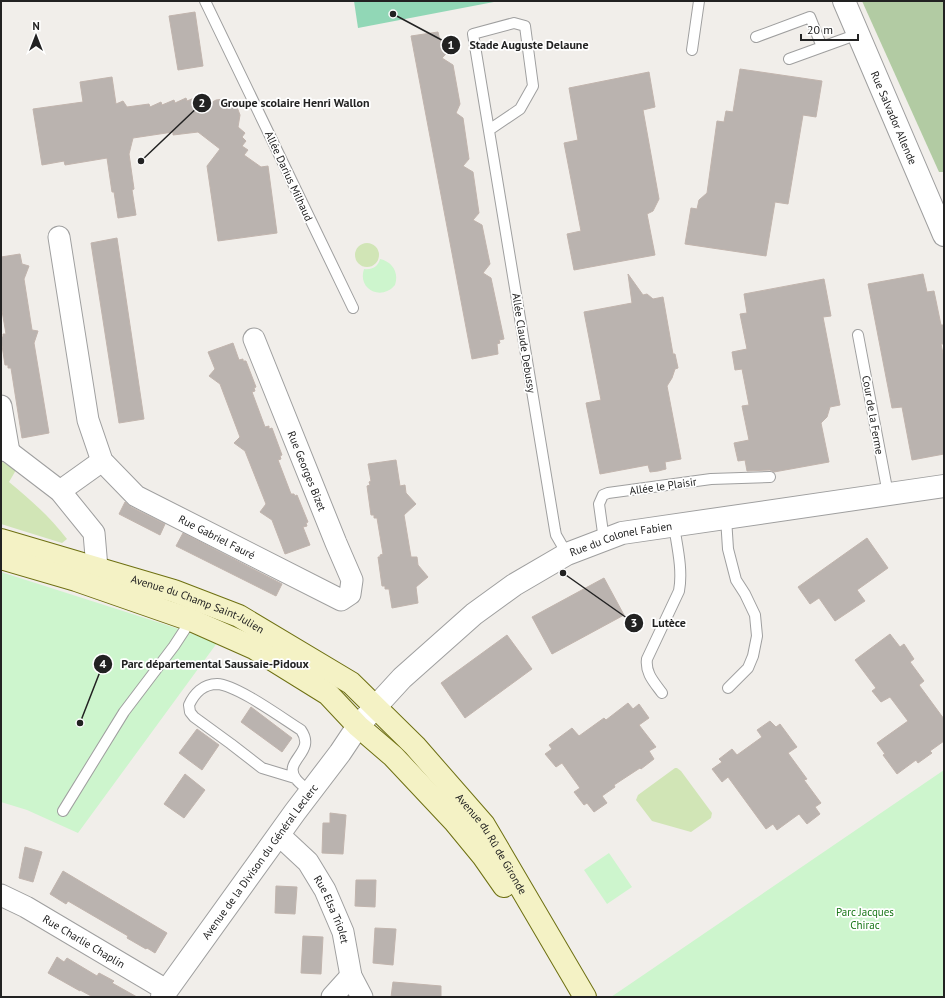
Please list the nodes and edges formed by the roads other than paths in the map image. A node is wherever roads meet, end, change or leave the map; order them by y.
1 (205, 1) edge
2 (699, 1) edge
3 (844, 1) edge
4 (858, 34) junction
5 (756, 37) dead end
6 (822, 47) junction
7 (692, 50) dead end
8 (789, 59) dead end
9 (489, 130) junction
10 (944, 235) edge
11 (59, 237) dead end
12 (353, 308) dead end
13 (858, 335) dead end
14 (254, 339) dead end
15 (1, 406) edge
16 (5, 451) edge
17 (102, 461) junction
18 (770, 477) dead end
19 (944, 486) edge
20 (60, 491) junction
21 (888, 494) junction
22 (726, 518) junction
23 (674, 526) junction
24 (1, 540) edge
25 (604, 540) junction
26 (567, 554) junction
27 (1, 558) edge
28 (97, 568) junction
29 (76, 580) junction
30 (341, 600) joint
31 (191, 620) junction
32 (728, 688) dead end
33 (662, 693) dead end
34 (376, 706) junction
35 (358, 726) junction
36 (303, 785) junction
37 (63, 811) dead end
38 (279, 835) junction
39 (1, 895) edge
40 (351, 976) junction
41 (164, 993) edge
42 (332, 997) edge
43 (362, 997) edge
44 (571, 997) edge
45 (585, 997) edge

1 - 12 lane, Allée Darius Milhaud
2 - 7 lane
3 - 4 street, Rue Salvador Allende
4 - 6 lane
4 - 10 street, Rue Salvador Allende
5 - 6 lane
6 - 8 lane
9 - 9 lane, Allée Claude Debussy
9 - 26 lane, Allée Claude Debussy
11 - 17 street, Rue Gabriel Fauré
13 - 21 lane, Cour de la Ferme
14 - 30 street, Rue Georges Bizet
15 - 16 street
16 - 20 street
17 - 20 street
17 - 30 street, Rue Gabriel Fauré
18 - 25 lane, Allée le Plaisir
19 - 21 street, Rue du Colonel Fabien
20 - 28 street
21 - 22 street, Rue du Colonel Fabien
22 - 23 street, Rue du Colonel Fabien
22 - 32 lane
23 - 25 street, Rue du Colonel Fabien
23 - 33 lane
24 - 28 main road, Avenue du Champ Saint-Julien
25 - 26 street, Rue du Colonel Fabien
26 - 34 street, Rue du Colonel Fabien
27 - 29 main road, Avenue du Champ Saint-Julien
28 - 29 main road
28 - 34 main road, Avenue du Champ Saint-Julien
29 - 31 main road, Avenue du Champ Saint-Julien
31 - 35 main road, Avenue du Champ Saint-Julien
31 - 37 lane
34 - 35 street, Rue du Colonel Fabien
34 - 45 main road, Avenue du Rû de Gironde
35 - 36 street, Avenue de la Divison du Général Leclerc
35 - 44 main road, Avenue du Rû de Gironde
36 - 36 lane
36 - 38 street, Avenue de la Divison du Général Leclerc
38 - 40 street, Rue Elsa Triolet
38 - 41 street, Avenue de la Divison du Général Leclerc
39 - 41 street, Rue Charlie Chaplin
40 - 42 street
40 - 43 street, Rue Elsa Triolet

